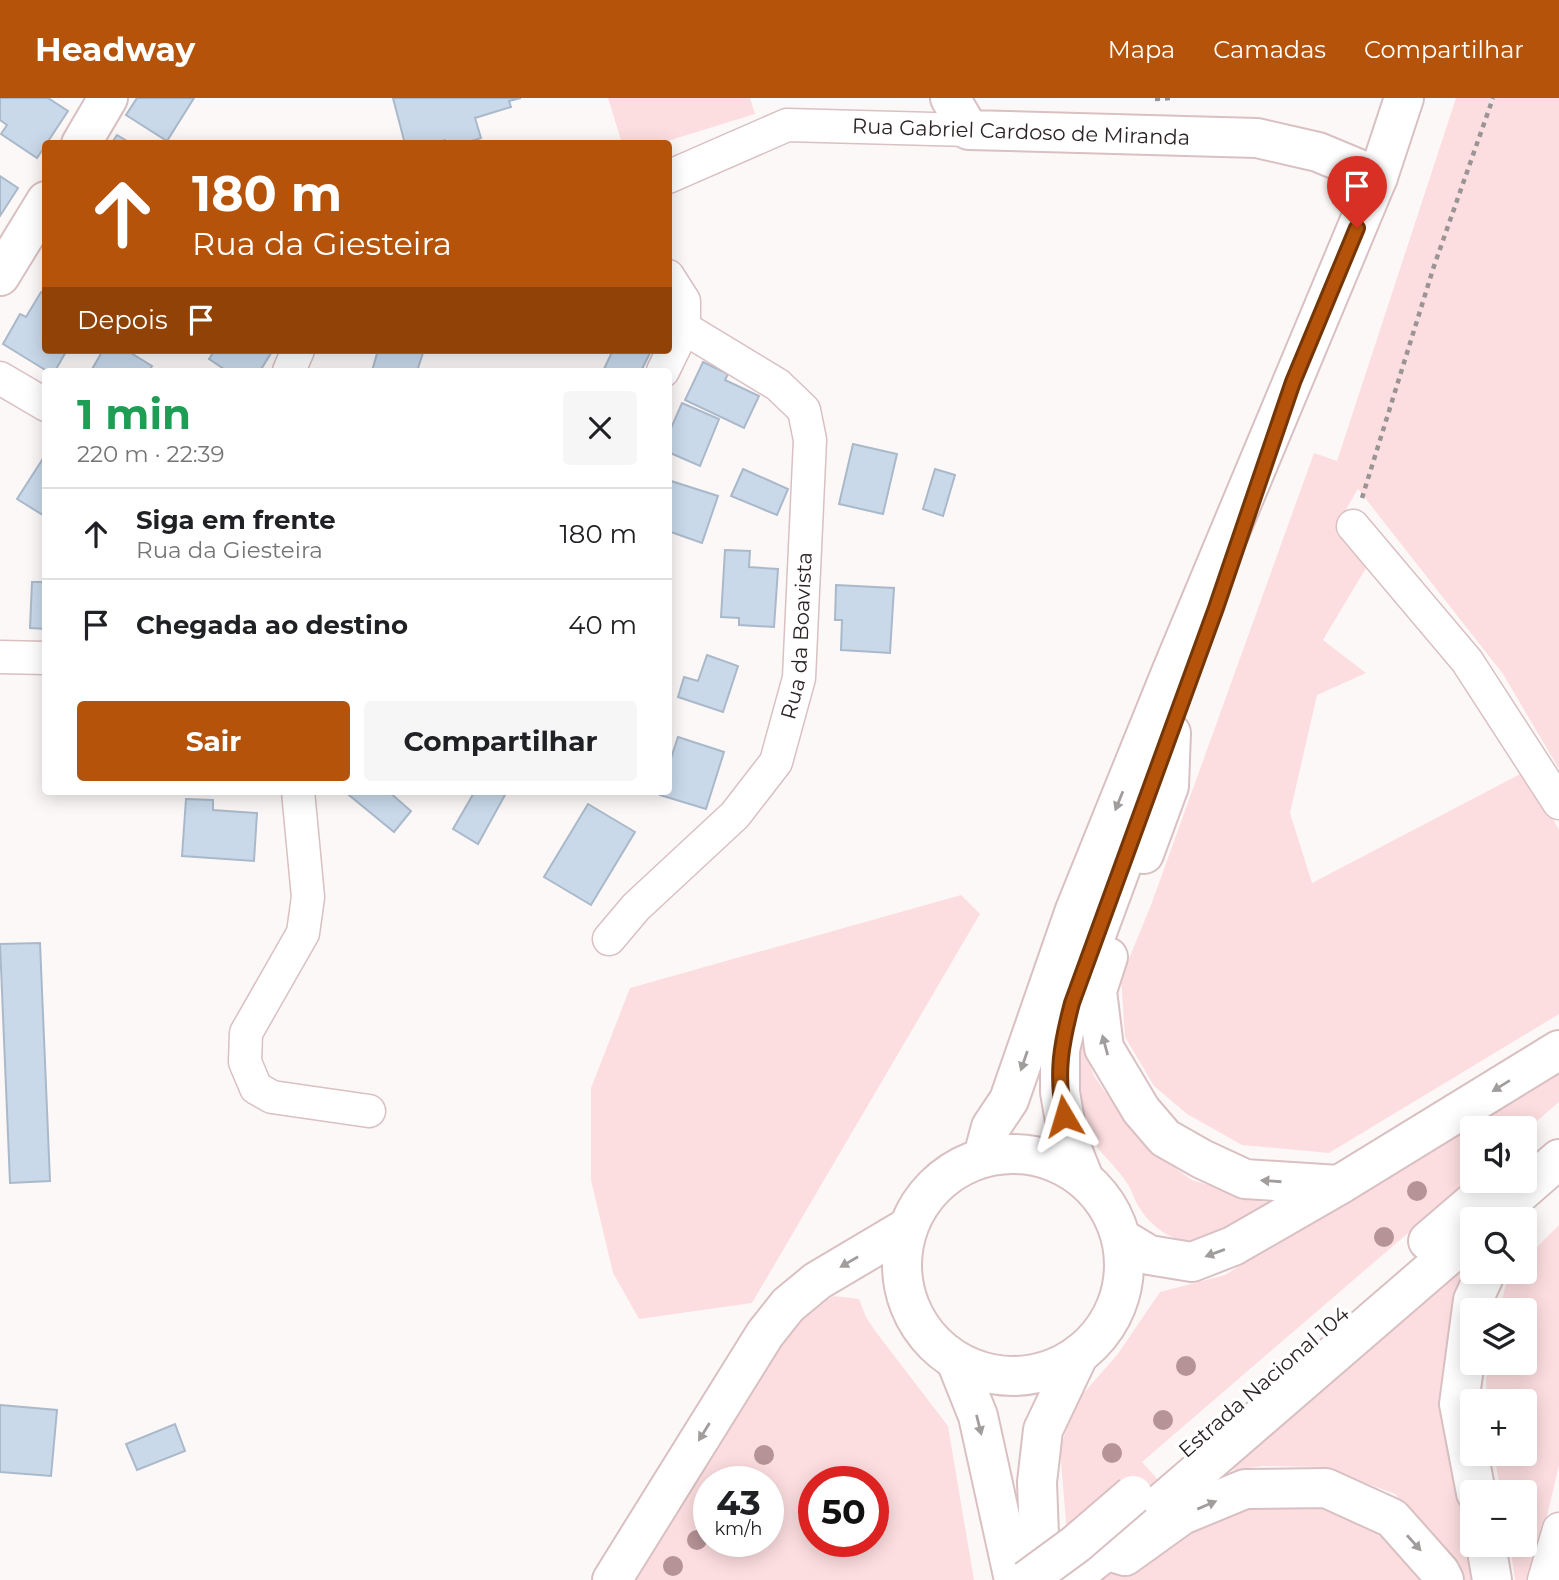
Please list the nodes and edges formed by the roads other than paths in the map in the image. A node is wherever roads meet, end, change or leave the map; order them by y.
1 (108, 98) edge
2 (950, 98) edge
3 (1404, 98) edge
4 (969, 131) junction
5 (83, 140) edge
6 (672, 175) edge
7 (1378, 177) junction
8 (42, 208) edge
9 (0, 276) edge
10 (672, 282) edge
11 (684, 328) junction
12 (672, 353) edge
13 (0, 378) edge
14 (1293, 382) junction
15 (42, 403) edge
16 (1353, 526) road end
17 (0, 657) edge
18 (42, 658) edge
19 (1171, 733) junction
20 (298, 795) edge
21 (1559, 803) edge
22 (609, 939) dead end
23 (1559, 1050) edge
24 (369, 1111) dead end
25 (1550, 1152) edge
26 (983, 1157) junction
27 (1084, 1179) junction
28 (1339, 1185) junction
29 (1484, 1193) edge
30 (1501, 1207) edge
31 (1532, 1207) edge
32 (908, 1227) junction
33 (1121, 1238) junction
34 (1460, 1245) edge
35 (1480, 1284) edge
36 (1079, 1354) junction
37 (956, 1361) junction
38 (1474, 1480) edge
39 (1559, 1529) edge
40 (1106, 1551) junction
41 (1488, 1557) edge
42 (612, 1580) edge
43 (1014, 1580) edge
44 (1027, 1580) edge
45 (1051, 1580) edge
46 (1069, 1580) edge
47 (1444, 1580) edge
48 (1492, 1580) edge
49 (1544, 1580) edge

1 - 5 main road
2 - 4 main road
3 - 7 main road
4 - 6 street, Rua Gabriel Cardoso de Miranda
4 - 7 main road, Rua Gabriel Cardoso de Miranda
7 - 14 main road
8 - 9 main road
10 - 11 street
11 - 12 street
11 - 22 street, Rua da Boavista
13 - 15 street
14 - 19 main road
14 -> 26 main road
16 - 21 street
17 - 18 street
19 - 27 main road
28 -> 19 main road
20 - 24 street
23 -> 28 main road
25 - 30 main road
25 - 31 main road
26 - 27 main road
26 - 32 main road
27 - 33 main road
28 -> 33 main road
29 - 44 main road, Estrada Nacional 104, bridge
32 - 37 main road
32 -> 42 main road
33 - 36 main road
34 - 40 main road, Estrada Nacional 104
35 - 38 main road
36 - 37 main road
36 - 45 main road
37 -> 43 main road
39 - 49 street
40 - 46 main road, Estrada Nacional 104
40 -> 47 main road
41 - 48 main road

